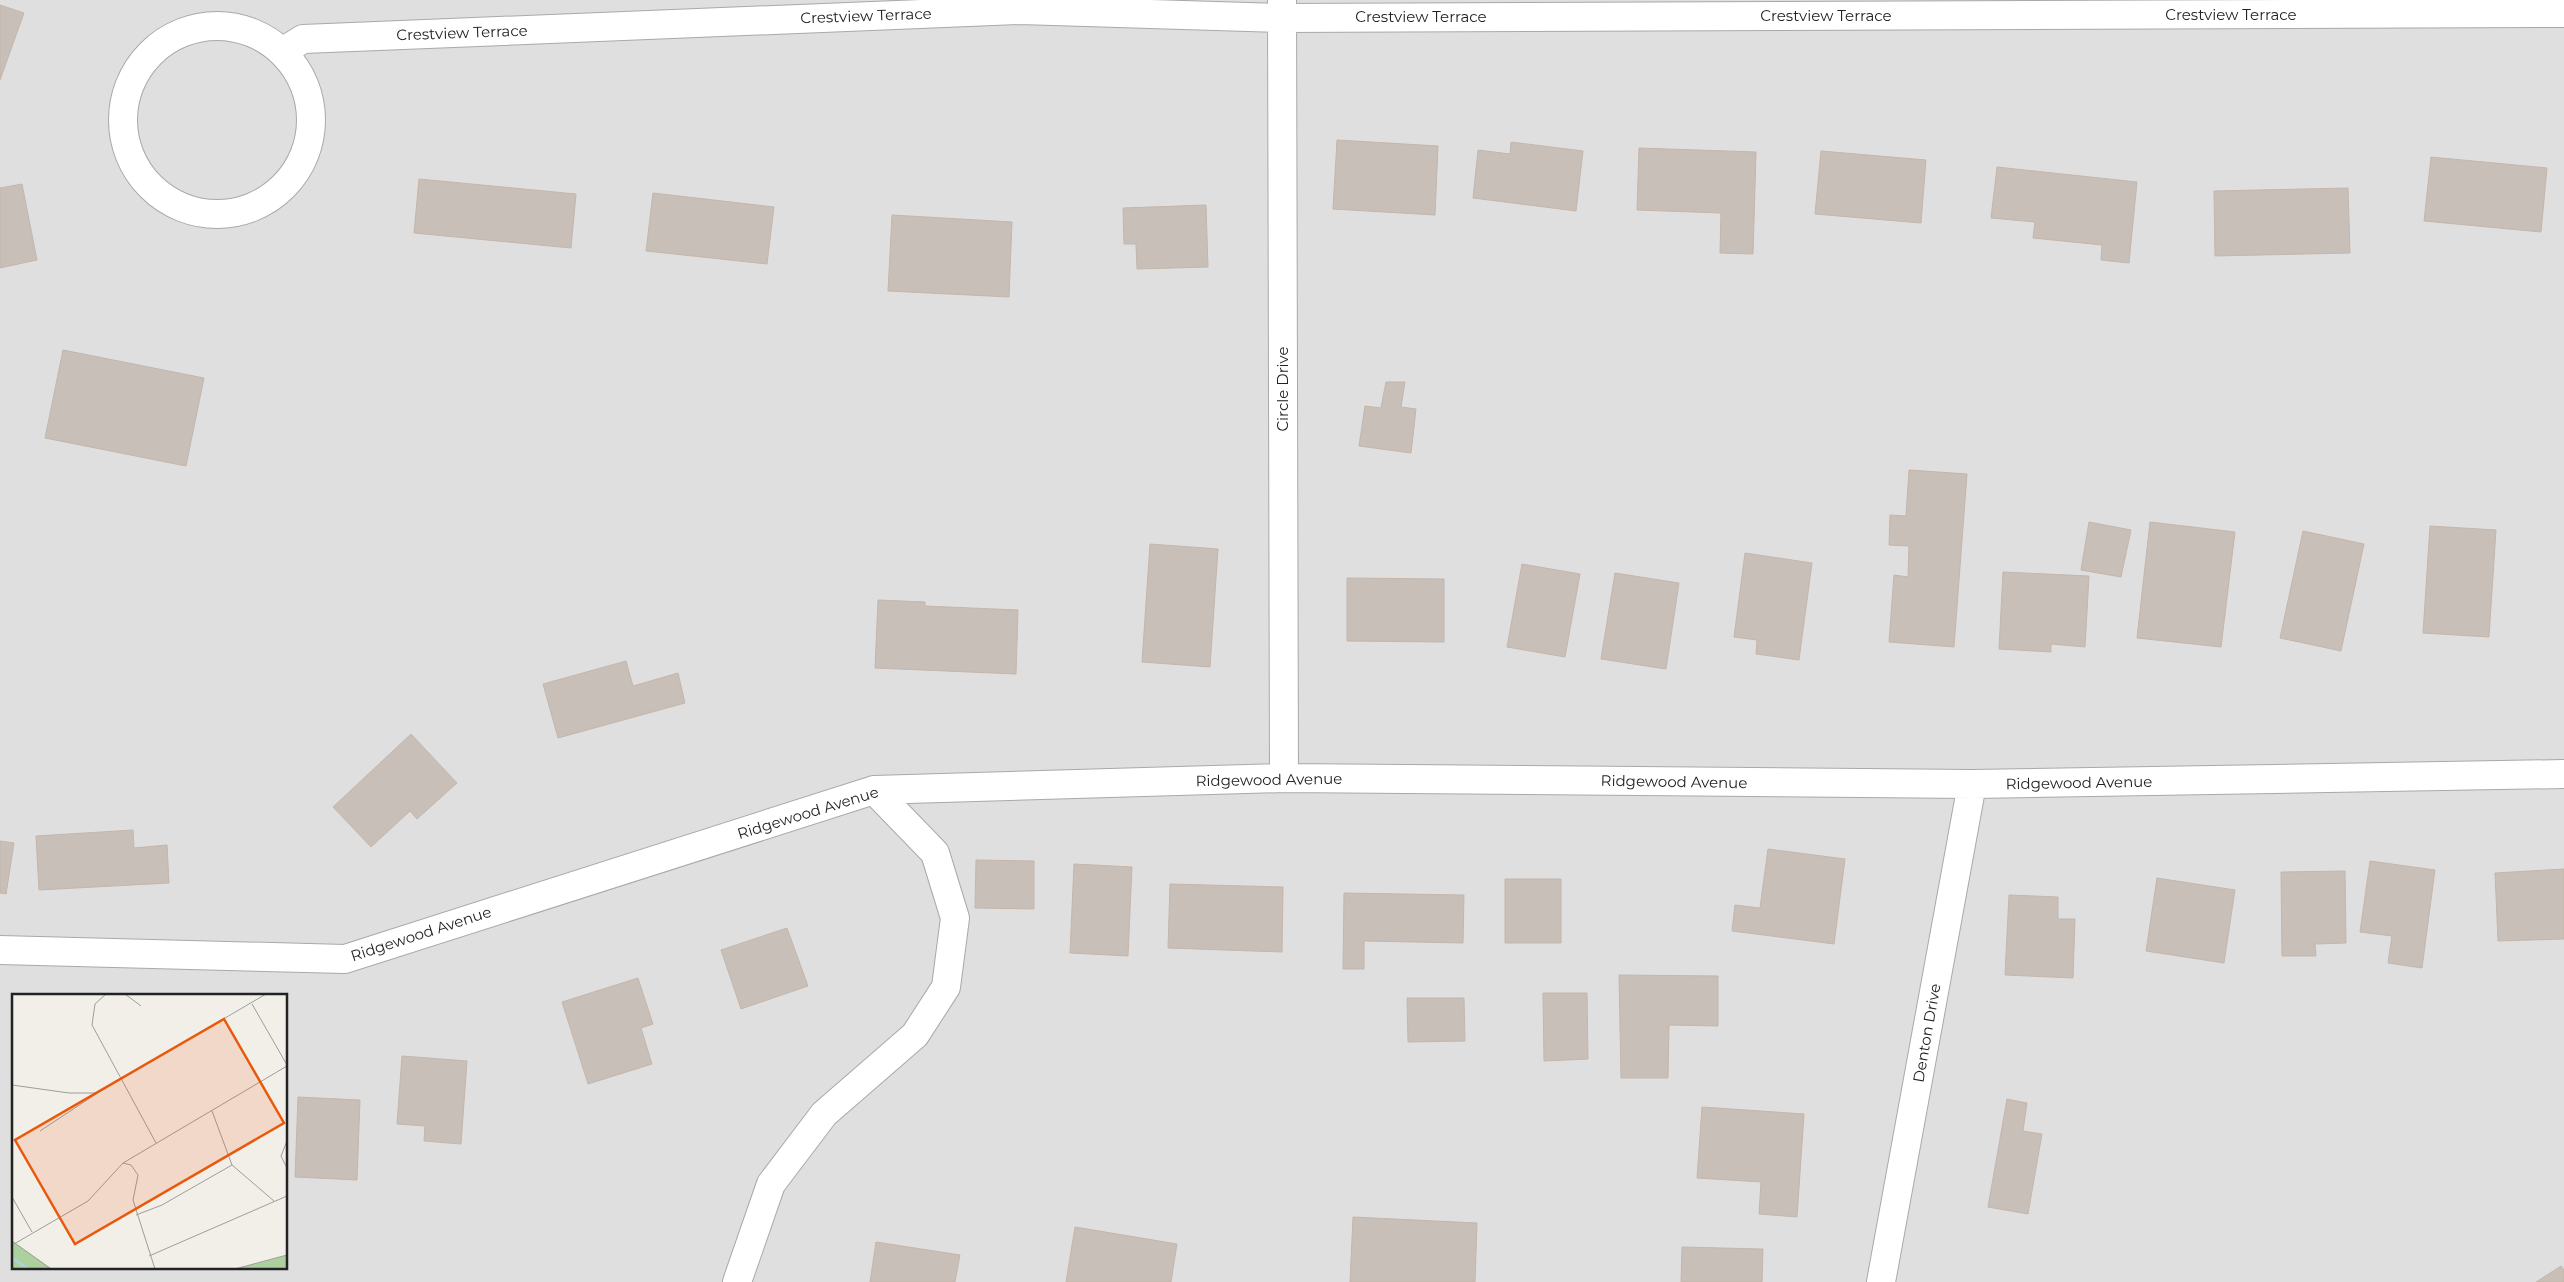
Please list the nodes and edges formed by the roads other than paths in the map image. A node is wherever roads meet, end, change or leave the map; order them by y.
1 (1010, 5) edge
2 (1282, 9) edge
3 (2564, 13) edge
4 (282, 52) junction
5 (2564, 774) edge
6 (1284, 778) junction
7 (1972, 784) junction
8 (874, 790) junction
9 (0, 950) edge
10 (737, 1282) edge
11 (1881, 1282) edge

1 - 2 street, Crestview Terrace
1 - 4 street, Crestview Terrace
2 - 3 street, Crestview Terrace
2 - 6 street, Circle Drive
4 - 4 street
5 - 7 street, Ridgewood Avenue
6 - 7 street, Ridgewood Avenue
6 - 8 street, Ridgewood Avenue
7 - 11 street, Denton Drive
8 - 9 street, Ridgewood Avenue
8 - 10 street

